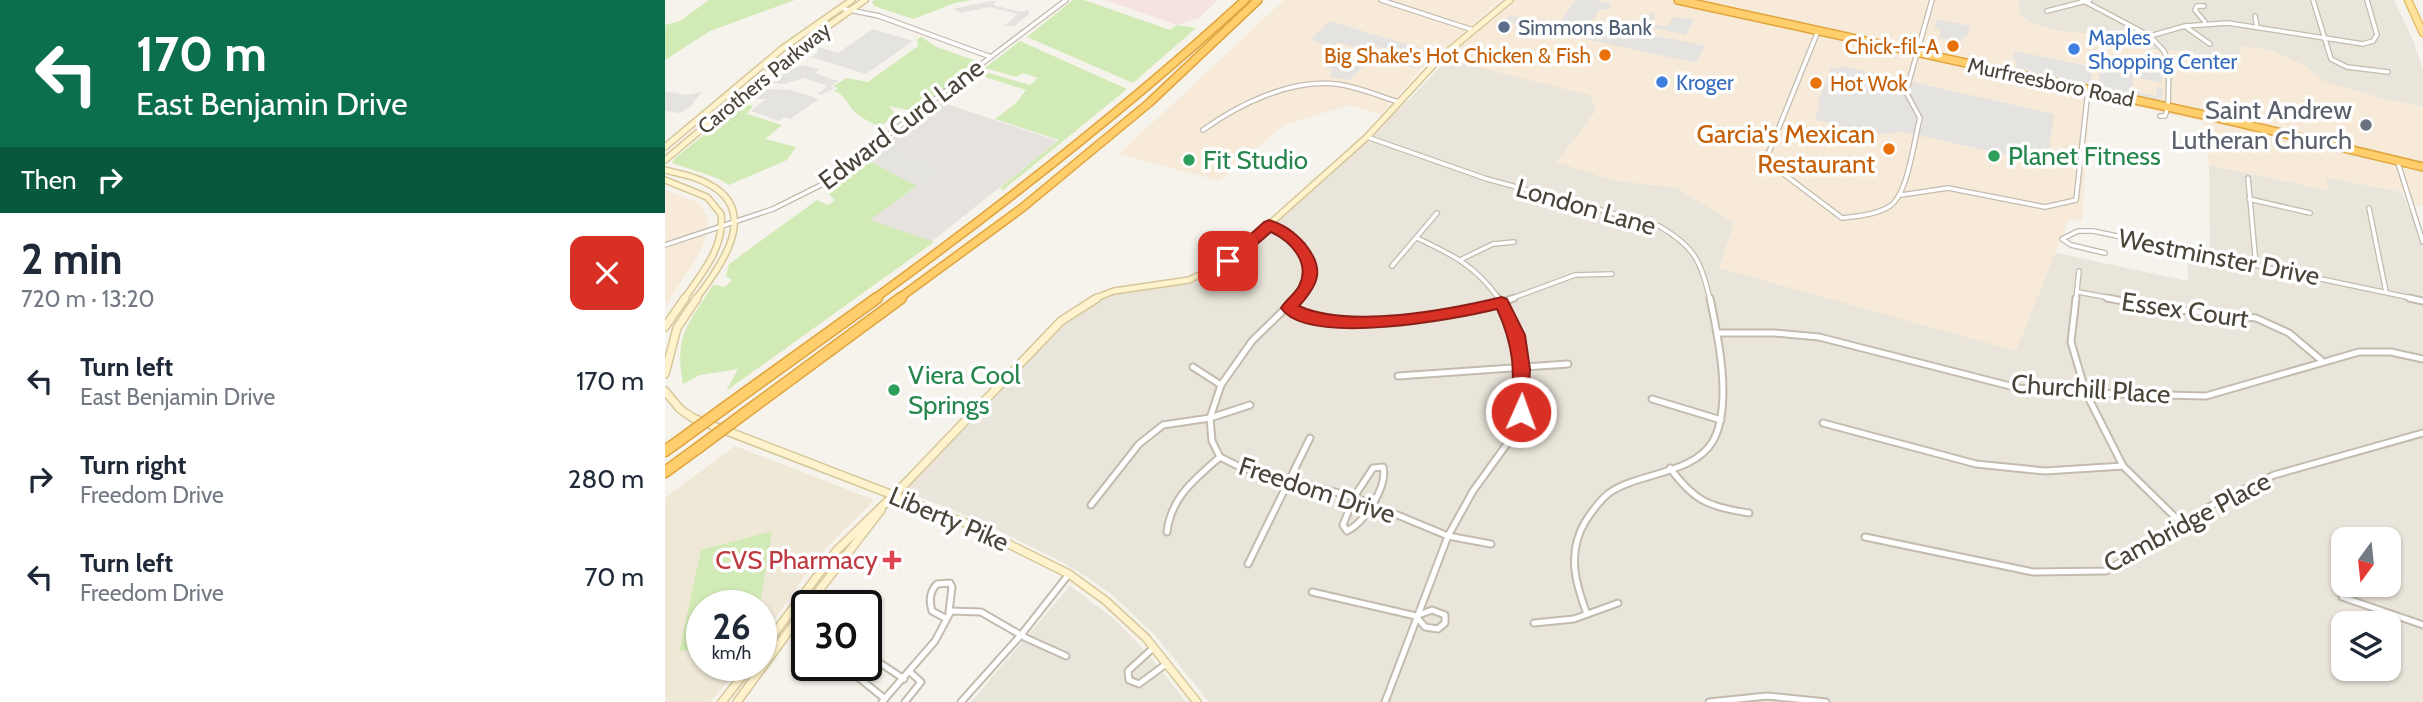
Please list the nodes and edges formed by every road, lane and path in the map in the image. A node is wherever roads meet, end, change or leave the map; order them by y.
1 (852, 0) edge
2 (865, 0) edge
3 (1066, 0) edge
4 (1238, 0) edge
5 (1245, 0) edge
6 (1260, 0) edge
7 (1381, 0) edge
8 (1510, 0) edge
9 (1678, 0) edge
10 (1932, 0) edge
11 (2090, 0) edge
12 (2313, 0) edge
13 (2367, 0) edge
14 (2408, 0) edge
15 (2083, 1) edge
16 (2204, 6) dead end
17 (841, 7) junction
18 (851, 9) junction
19 (2047, 11) dead end
20 (2255, 16) dead end
21 (2206, 23) junction
22 (2185, 26) junction
23 (2257, 27) junction
24 (1473, 30) junction
25 (1818, 31) junction
26 (2423, 33) edge
27 (2150, 37) junction
28 (2324, 40) junction
29 (1201, 41) junction
30 (2210, 44) dead end
31 (1917, 52) junction
32 (992, 57) junction
33 (2388, 72) dead end
34 (2088, 90) junction
35 (1399, 102) junction
36 (2168, 107) junction
37 (2160, 116) dead end
38 (1203, 130) dead end
39 (1367, 137) junction
40 (665, 147) edge
41 (665, 160) edge
42 (2397, 160) junction
43 (2423, 167) edge
44 (665, 170) edge
45 (2248, 178) dead end
46 (665, 180) edge
47 (1901, 195) junction
48 (2249, 199) junction
49 (2369, 208) dead end
50 (2311, 213) dead end
51 (1437, 214) dead end
52 (736, 222) junction
53 (723, 225) junction
54 (1269, 225) junction
55 (1417, 239) junction
56 (1514, 242) dead end
57 (2423, 242) edge
58 (665, 245) edge
59 (2105, 253) dead end
60 (1462, 259) junction
61 (2256, 265) junction
62 (1392, 266) dead end
63 (2078, 271) dead end
64 (1612, 274) dead end
65 (695, 283) junction
66 (707, 283) junction
67 (2078, 292) junction
68 (2386, 292) junction
69 (2423, 301) edge
70 (1502, 303) junction
71 (1288, 308) junction
72 (665, 327) edge
73 (1717, 333) junction
74 (2423, 359) edge
75 (2321, 361) junction
76 (1568, 364) dead end
77 (1193, 367) dead end
78 (1522, 369) junction
79 (665, 374) edge
80 (1398, 376) dead end
81 (1221, 385) junction
82 (665, 391) edge
83 (2086, 393) junction
84 (1652, 399) dead end
85 (1250, 405) dead end
86 (1210, 418) junction
87 (1721, 420) junction
88 (1823, 423) dead end
89 (2423, 433) edge
90 (1310, 438) dead end
91 (665, 451) edge
92 (1220, 457) junction
93 (2123, 466) junction
94 (1669, 468) junction
95 (665, 472) edge
96 (1289, 481) junction
97 (893, 495) junction
98 (1354, 497) junction
99 (1372, 504) junction
100 (1091, 505) dead end
101 (1749, 513) dead end
102 (2183, 526) junction
103 (1167, 531) dead end
104 (1448, 536) junction
105 (1865, 537) dead end
106 (1491, 544) dead end
107 (1248, 564) dead end
108 (1069, 574) junction
109 (819, 590) edge
110 (1312, 592) dead end
111 (2341, 597) dead end
112 (1618, 603) dead end
113 (949, 612) junction
114 (1587, 614) junction
115 (1416, 616) junction
116 (945, 618) junction
117 (1534, 623) dead end
118 (2423, 625) edge
119 (791, 628) edge
120 (777, 630) edge
121 (1021, 635) junction
122 (1154, 647) junction
123 (1066, 656) dead end
124 (1167, 663) junction
125 (910, 672) junction
126 (904, 679) junction
127 (738, 681) edge
128 (883, 700) edge
129 (722, 702) edge
130 (737, 702) edge
131 (905, 702) edge
132 (961, 702) edge
133 (1197, 702) edge
134 (1385, 702) edge
135 (1709, 702) edge
136 (1826, 702) edge

1 - 17 main road, Carothers Parkway
2 - 18 main road, Carothers Parkway
3 - 32 street, Edward Curd Lane
4 - 29 highway
5 - 29 highway
6 - 95 highway, bridge
7 - 24 street
8 - 24 main road
9 - 25 highway, Murfreesboro Road
10 - 31 street
11 - 15 street
12 - 28 street
13 - 28 street
14 - 26 main road
15 - 19 street
15 - 27 street
16 - 21 street
17 - 18 street
17 - 40 main road, Carothers Parkway
18 - 32 street
18 - 41 main road, Carothers Parkway
20 - 23 street
21 - 22 street
21 - 23 street
22 - 27 street
22 - 30 street
23 - 28 street
24 - 35 main road
25 - 31 highway, Murfreesboro Road
25 - 47 street
27 - 36 street
28 - 33 street
29 - 91 highway, bridge
31 - 34 highway, Murfreesboro Road
31 - 47 street
32 - 52 street, Edward Curd Lane
34 - 36 highway, Murfreesboro Road
34 - 47 street
35 - 38 street
35 - 39 main road
36 - 37 street
36 - 42 highway, Murfreesboro Road
39 - 54 main road
39 - 73 street, London Lane
42 - 43 highway
42 - 43 highway, Murfreesboro Road
42 - 57 street
44 - 52 main road
45 - 48 street
46 - 53 main road
48 - 50 street
48 - 61 street
49 - 68 street
51 - 55 street
52 - 53 street, Edward Curd Lane
52 - 66 main road
53 - 58 street, Edward Curd Lane
53 - 65 main road
54 - 71 street
54 - 97 main road
55 - 60 street
55 - 62 street
56 - 60 street
59 - 61 street, Westminster Drive
60 - 70 street
61 - 68 street, Westminster Drive
63 - 67 street
64 - 70 street
65 - 66 main road
65 - 72 main road
66 - 79 main road
67 - 75 street, Essex Court
67 - 83 street
68 - 69 street, Westminster Drive
70 - 71 street
70 - 78 street
71 - 81 street
73 - 83 street, Churchill Place
73 - 87 street, London Lane
74 - 75 street, Churchill Place
75 - 83 street, Churchill Place
76 - 78 street
77 - 81 street
78 - 80 street
78 - 104 street
81 - 86 street
82 - 97 main road, Liberty Pike
83 - 93 street
84 - 87 street
85 - 86 street
86 - 92 street, Freedom Drive
86 - 100 street
87 - 94 street, London Lane
88 - 93 street
89 - 102 street, Cambridge Place
90 - 96 street
92 - 96 street, Freedom Drive
92 - 103 street
93 - 102 street
94 - 101 street
94 - 114 street, London Lane
96 - 98 street, Freedom Drive
96 - 107 street
97 - 108 main road, Liberty Pike
97 - 109 main road
97 - 120 main road
98 - 99 street, Freedom Drive
98 - 99 street
98 - 99 street
99 - 104 street, Freedom Drive
102 - 105 street, Cambridge Place
104 - 106 street, Freedom Drive
104 - 115 street
108 - 121 street
108 - 122 main road, Liberty Pike
110 - 115 street
111 - 118 street
112 - 114 street
113 - 116 street
113 - 116 street
113 - 121 street
114 - 117 street
115 - 115 street
115 - 134 street
116 - 125 street
119 - 130 main road
121 - 123 street
121 - 132 street
122 - 124 main road, Liberty Pike
122 - 124 street
124 - 133 main road, Liberty Pike
125 - 126 street
125 - 131 street
126 - 128 street
126 - 128 street
127 - 129 main road
135 - 136 street

